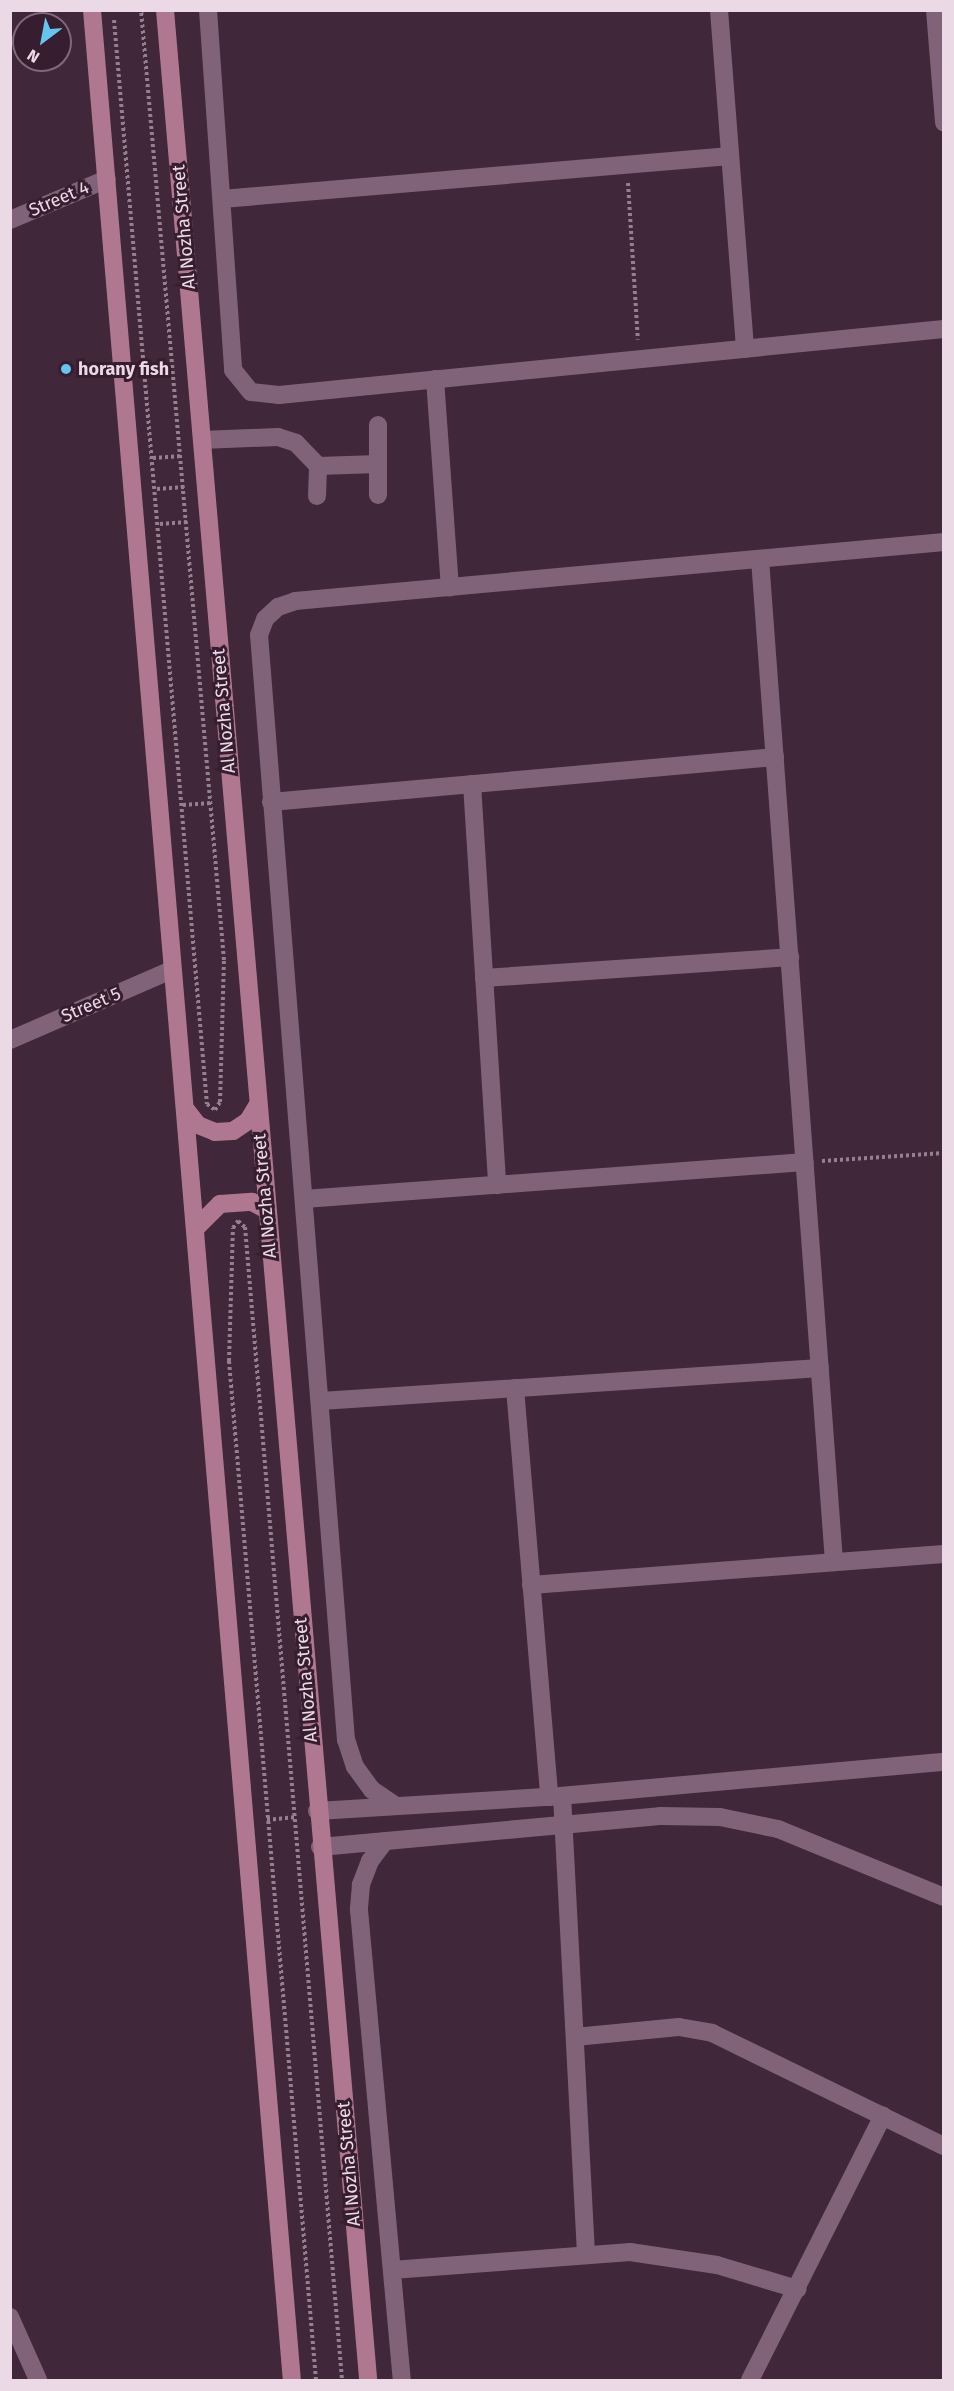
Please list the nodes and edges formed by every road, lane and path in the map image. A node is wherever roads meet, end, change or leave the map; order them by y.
1 (92, 10) edge
2 (113, 10) edge
3 (141, 10) edge
4 (165, 10) edge
5 (208, 10) edge
6 (719, 10) edge
7 (935, 10) edge
8 (944, 123) edge
9 (730, 156) junction
10 (626, 165) junction
11 (107, 179) junction
12 (222, 199) junction
13 (10, 220) edge
14 (944, 329) edge
15 (745, 349) junction
16 (639, 359) junction
17 (435, 379) junction
18 (378, 424) dead end
19 (202, 440) junction
20 (182, 456) junction
21 (154, 458) junction
22 (378, 464) junction
23 (318, 466) junction
24 (184, 487) junction
25 (157, 489) junction
26 (378, 495) dead end
27 (316, 496) dead end
28 (187, 522) junction
29 (160, 524) junction
30 (944, 542) edge
31 (760, 559) junction
32 (450, 587) junction
33 (775, 757) junction
34 (472, 784) junction
35 (233, 802) junction
36 (271, 802) junction
37 (211, 803) junction
38 (183, 805) junction
39 (161, 806) junction
40 (790, 957) junction
41 (172, 970) junction
42 (484, 978) junction
43 (10, 1040) edge
44 (257, 1106) junction
45 (187, 1111) junction
46 (944, 1153) edge
47 (805, 1162) junction
48 (497, 1185) junction
49 (304, 1199) junction
50 (267, 1210) junction
51 (197, 1227) junction
52 (820, 1368) junction
53 (515, 1388) junction
54 (321, 1401) junction
55 (944, 1554) edge
56 (834, 1562) junction
57 (531, 1585) junction
58 (944, 1762) edge
59 (555, 1796) junction
60 (396, 1806) junction
61 (317, 1813) junction
62 (295, 1817) junction
63 (268, 1820) junction
64 (248, 1822) junction
65 (563, 1825) junction
66 (385, 1841) junction
67 (320, 1846) junction
68 (944, 1897) edge
69 (574, 2037) junction
70 (884, 2116) junction
71 (944, 2146) edge
72 (586, 2254) junction
73 (393, 2270) junction
74 (796, 2289) junction
75 (10, 2318) edge
76 (38, 2380) edge
77 (292, 2380) edge
78 (316, 2380) edge
79 (342, 2380) edge
80 (368, 2380) edge
81 (402, 2380) edge
82 (750, 2380) edge

1 - 11 main road
2 - 21 path
3 - 20 path
4 - 19 main road, Al Nozha Street
5 - 12 street
6 - 9 street
7 - 8 street
9 - 10 street
9 - 15 street
10 - 12 street
10 - 16 path
11 - 13 street, Street 4
11 - 39 main road
12 - 17 street
14 - 15 street
15 - 16 street
16 - 17 street
17 - 32 street
18 - 22 street
19 - 23 street
19 - 35 main road, Al Nozha Street
20 - 21 path
20 - 24 path
21 - 25 path
22 - 23 street
22 - 26 street
23 - 27 street
24 - 25 path
24 - 28 path
25 - 29 path
28 - 29 path
28 - 37 path
29 - 38 path
30 - 31 street
31 - 32 street
31 - 33 street
32 - 36 street
33 - 34 street
33 - 40 street
34 - 36 street
34 - 42 street
35 - 37 path
35 - 44 main road, Al Nozha Street
36 - 49 street
37 - 38 path
37 - 38 path
38 - 39 path
39 - 41 main road
40 - 42 street
40 - 47 street
41 - 43 street, Street 5
41 - 45 main road
42 - 48 street
44 - 45 main road
44 - 50 main road, Al Nozha Street
45 - 51 main road
46 - 47 path
47 - 48 street
47 - 52 street
48 - 49 street
49 - 54 street
50 - 51 main road
50 - 61 main road, Al Nozha Street
51 - 64 main road
52 - 53 street
52 - 56 street
53 - 54 street
53 - 57 street
54 - 60 street
55 - 56 street
56 - 57 street
57 - 59 street
58 - 59 street
59 - 60 street
59 - 65 street
60 - 61 street
61 - 62 path
61 - 67 main road, Al Nozha Street
62 - 63 path
62 - 63 path
62 - 79 path
63 - 64 path
63 - 78 path
64 - 77 main road
65 - 66 street
65 - 68 street
65 - 69 street
66 - 67 street
66 - 73 street
67 - 80 main road, Al Nozha Street
69 - 70 street
69 - 72 street
70 - 71 street
70 - 74 street
72 - 73 street
72 - 74 street
73 - 81 street
74 - 82 street
75 - 76 street

